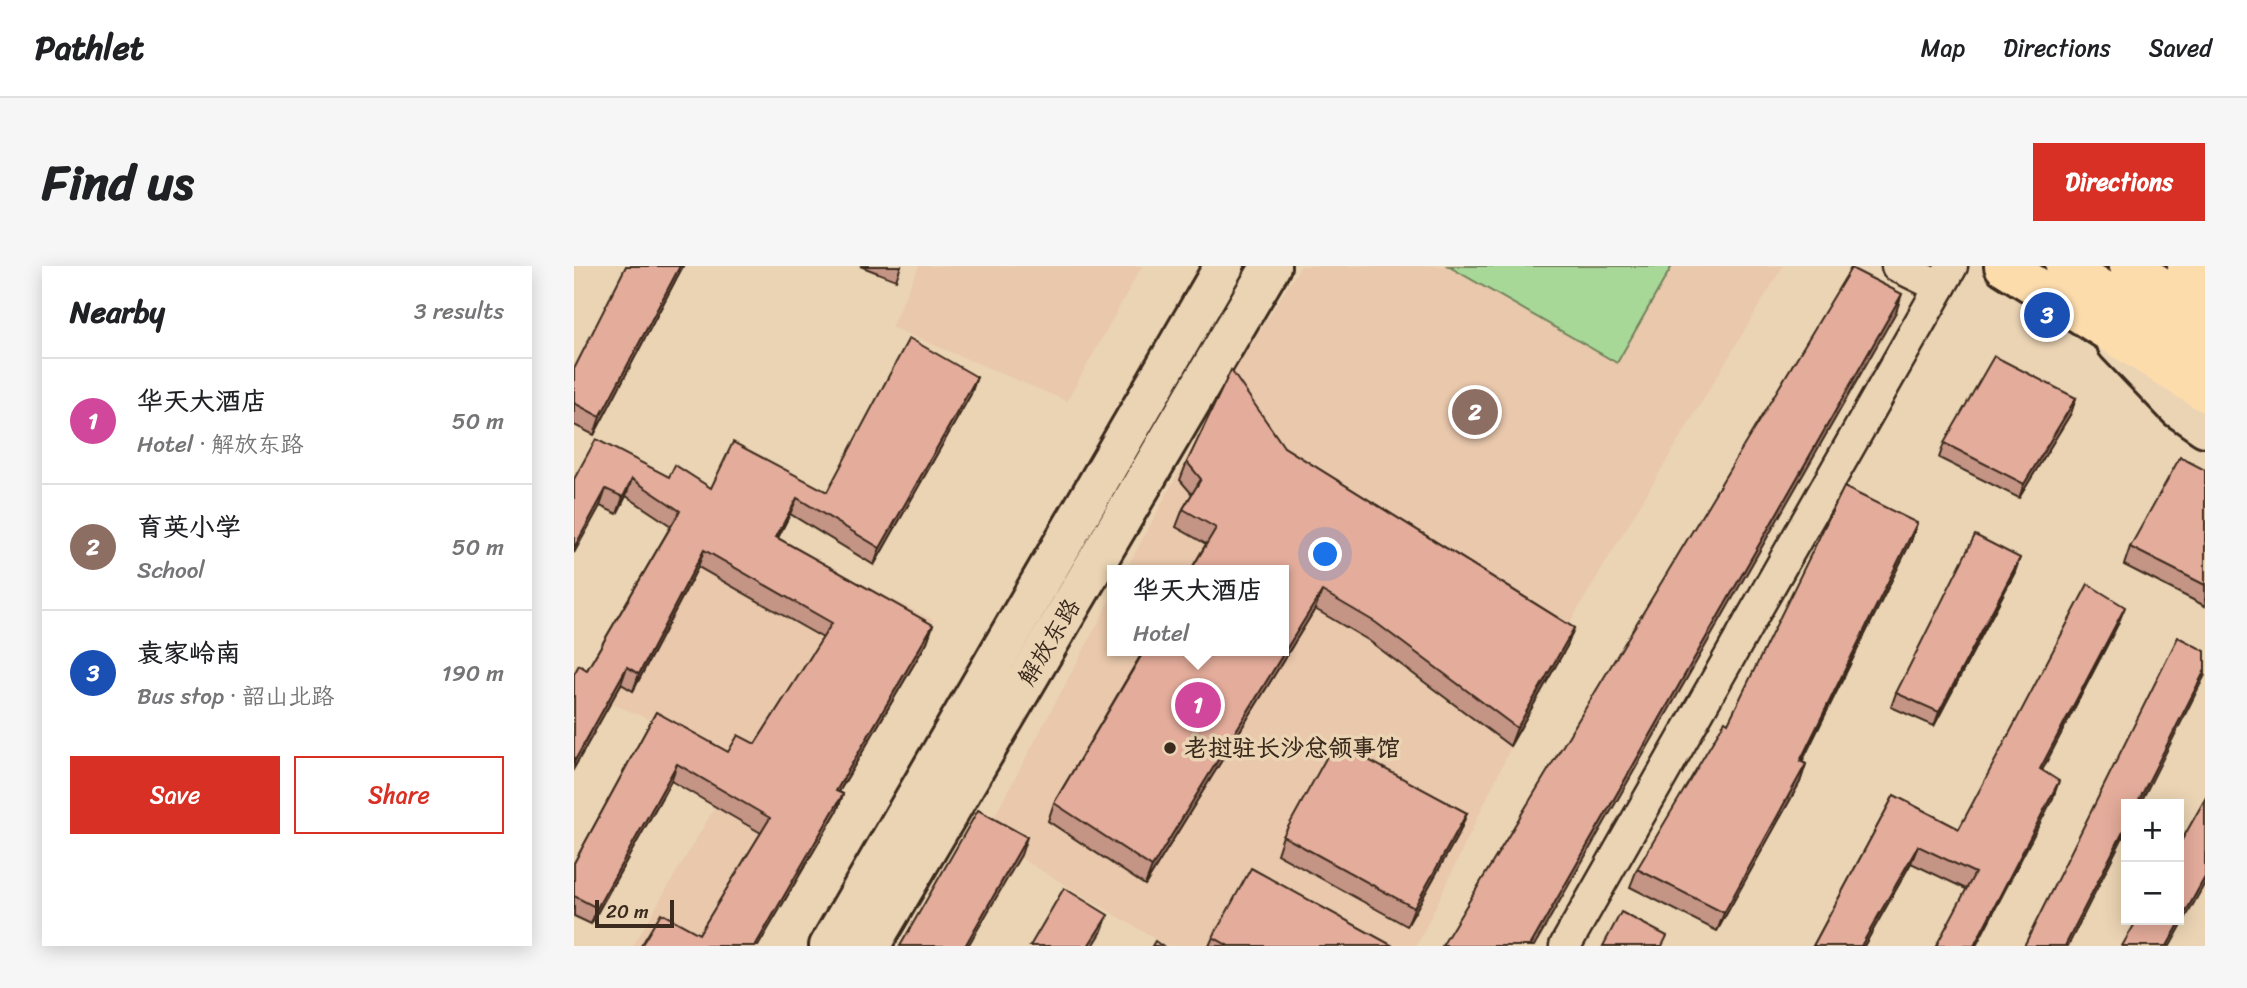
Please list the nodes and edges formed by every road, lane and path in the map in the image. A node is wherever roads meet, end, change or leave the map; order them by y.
1 (1224, 266) edge
2 (1271, 266) edge
3 (1897, 266) edge
4 (2004, 266) edge
5 (2065, 266) edge
6 (2129, 266) edge
7 (2187, 266) edge
8 (1946, 276) edge
9 (2205, 277) edge
10 (2205, 315) edge
11 (2102, 327) junction
12 (2202, 377) edge
13 (2205, 427) edge
14 (829, 946) edge
15 (870, 946) edge
16 (1565, 946) edge

1 - 14 main road, 解放东路
2 - 15 main road, 解放东路
3 - 8 street
4 - 11 main road
5 - 12 main road
6 - 10 main road
7 - 9 main road
8 - 16 street
11 - 12 main road
11 - 13 main road

